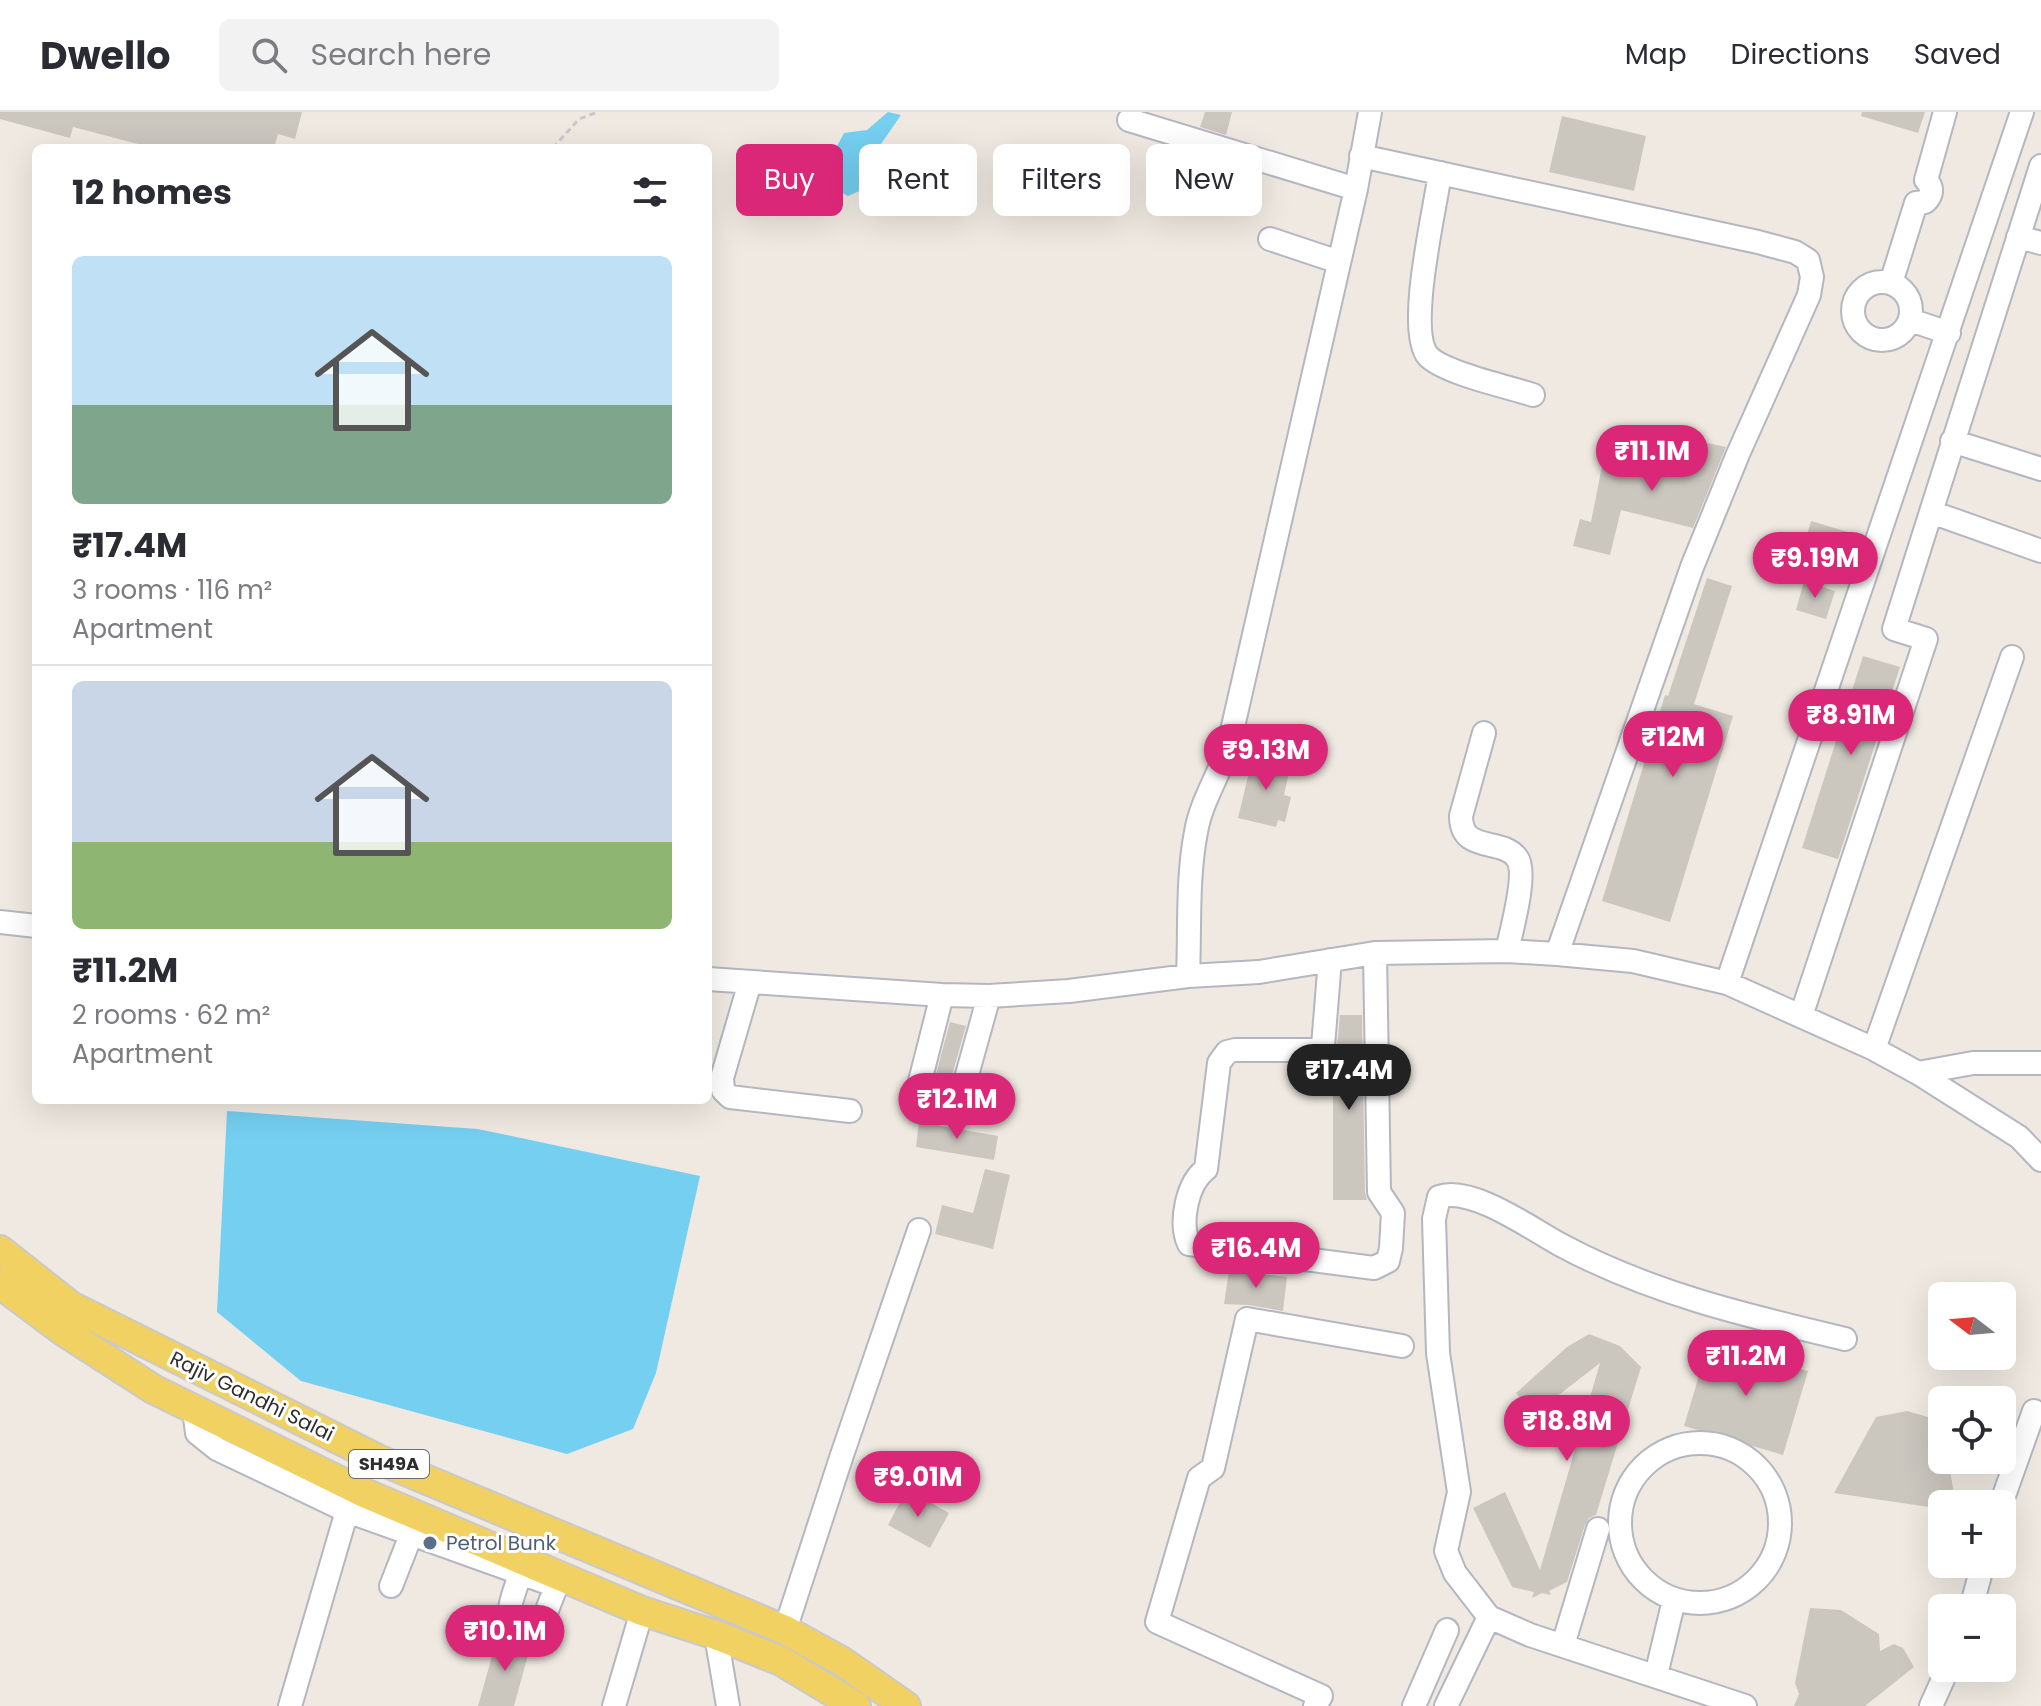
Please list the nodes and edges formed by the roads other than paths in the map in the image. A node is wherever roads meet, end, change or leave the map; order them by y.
1 (1370, 112) edge
2 (1945, 112) edge
3 (2022, 112) edge
4 (1129, 120) dead end
5 (1361, 156) junction
6 (2041, 166) edge
7 (1440, 173) junction
8 (1356, 189) junction
9 (2018, 237) junction
10 (1270, 239) dead end
11 (2041, 243) edge
12 (1339, 262) junction
13 (1891, 283) junction
14 (1910, 320) junction
15 (1949, 333) junction
16 (1533, 395) dead end
17 (1922, 410) junction
18 (1955, 431) junction
19 (2041, 469) edge
20 (1931, 512) junction
21 (2041, 551) edge
22 (2012, 657) dead end
23 (1484, 733) dead end
24 (0, 922) edge
25 (32, 926) edge
26 (1507, 951) junction
27 (1375, 953) junction
28 (1557, 954) junction
29 (1330, 960) junction
30 (1188, 976) junction
31 (712, 979) edge
32 (750, 982) junction
33 (1727, 983) junction
34 (942, 995) junction
35 (989, 996) junction
36 (1801, 1016) junction
37 (1874, 1049) junction
38 (2041, 1063) edge
39 (1918, 1073) junction
40 (850, 1111) dead end
41 (2041, 1160) edge
42 (919, 1230) dead end
43 (0, 1250) edge
44 (0, 1284) edge
45 (1845, 1339) dead end
46 (1402, 1346) dead end
47 (194, 1409) junction
48 (2034, 1411) dead end
49 (2006, 1490) edge
50 (347, 1511) junction
51 (1598, 1529) dead end
52 (411, 1535) junction
53 (520, 1574) junction
54 (569, 1585) junction
55 (391, 1586) dead end
56 (1674, 1600) junction
57 (642, 1611) junction
58 (1489, 1617) junction
59 (1447, 1630) dead end
60 (716, 1635) junction
61 (800, 1638) junction
62 (1563, 1645) junction
63 (1656, 1675) junction
64 (1942, 1682) edge
65 (290, 1706) edge
66 (614, 1706) edge
67 (728, 1706) edge
68 (856, 1706) edge
69 (906, 1706) edge
70 (1315, 1706) edge
71 (1414, 1706) edge
72 (1446, 1706) edge
73 (1745, 1706) edge
74 (1931, 1706) edge

1 - 5 street
2 - 13 street
3 - 15 street
4 - 8 street
5 - 7 street
5 - 8 street
6 - 9 street
7 - 16 street
7 - 28 street
8 - 12 street
9 - 11 street
9 - 18 street
10 - 12 street
12 - 30 street
13 - 14 street
13 - 14 street
14 - 15 street
15 - 17 street
17 - 18 street
17 - 33 street
18 - 19 street
18 - 20 street
20 - 21 street
20 - 36 street
22 - 37 street
23 - 26 street
24 - 25 street
26 - 27 street
26 - 28 street
27 - 29 street
27 - 29 street
28 - 33 street
29 - 30 street
30 - 35 street
31 - 32 street
32 - 34 street
32 - 40 street
33 - 36 street
34 - 35 street
34 - 35 street
36 - 37 street
37 - 39 street
38 - 39 street
39 - 41 street
42 - 61 street
43 - 61 main road, Rajiv Gandhi Salai / SH49A
44 - 47 main road, Rajiv Gandhi Salai / SH49A
45 - 58 street
46 - 70 street
47 - 50 street
47 - 54 main road, Rajiv Gandhi Salai / SH49A
48 - 49 street
50 - 52 street
50 - 65 street
51 - 62 street
52 - 53 street
52 - 55 street
53 - 54 street
53 - 54 street
54 - 57 main road, Rajiv Gandhi Salai / SH49A
56 - 56 street
56 - 63 street
57 - 60 main road, Rajiv Gandhi Salai / SH49A
57 - 66 street
58 - 62 street
58 - 72 street
59 - 71 street
60 - 67 street
60 - 68 main road, Rajiv Gandhi Salai / SH49A
61 - 69 main road, Rajiv Gandhi Salai / SH49A
62 - 63 street
63 - 73 street
64 - 74 street

